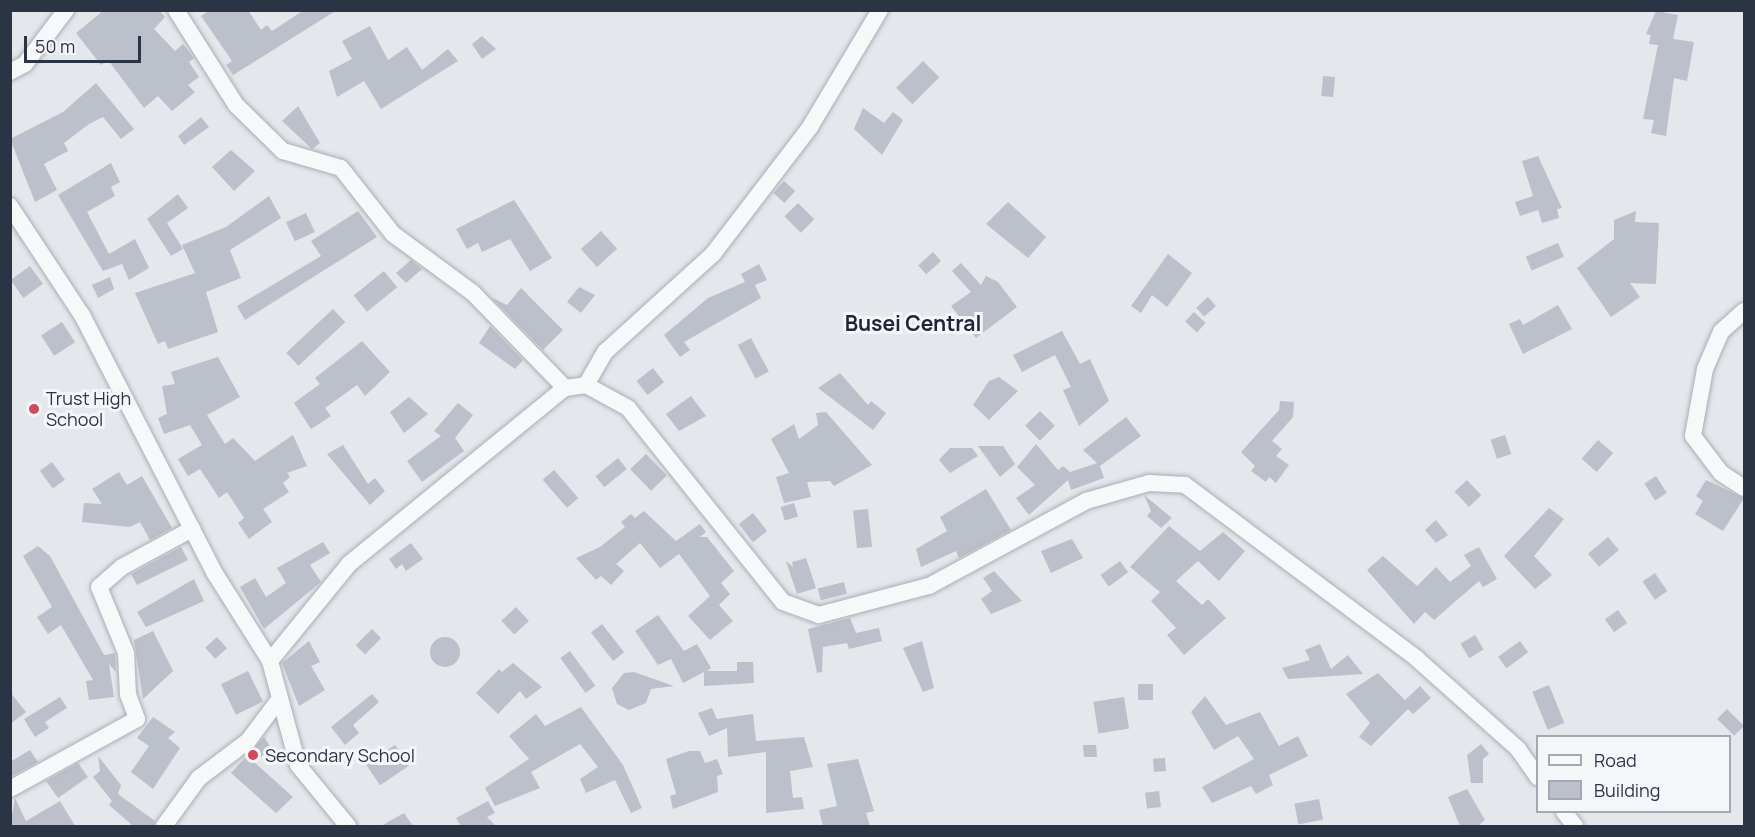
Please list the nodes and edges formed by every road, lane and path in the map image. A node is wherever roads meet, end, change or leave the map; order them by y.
1 (66, 10) edge
2 (176, 10) edge
3 (880, 10) edge
4 (10, 72) edge
5 (10, 207) edge
6 (1744, 311) edge
7 (586, 385) junction
8 (565, 388) junction
9 (1744, 488) edge
10 (192, 529) junction
11 (270, 661) junction
12 (278, 701) junction
13 (1536, 775) edge
14 (10, 789) edge
15 (1565, 813) edge
16 (164, 826) edge
17 (348, 826) edge
18 (1575, 826) edge

1 - 4 street
2 - 8 street
3 - 7 street
5 - 10 street
6 - 9 street
7 - 8 street
7 - 13 street
8 - 11 street
10 - 11 street
10 - 14 street
11 - 12 street
12 - 16 street
12 - 17 street
15 - 18 street

